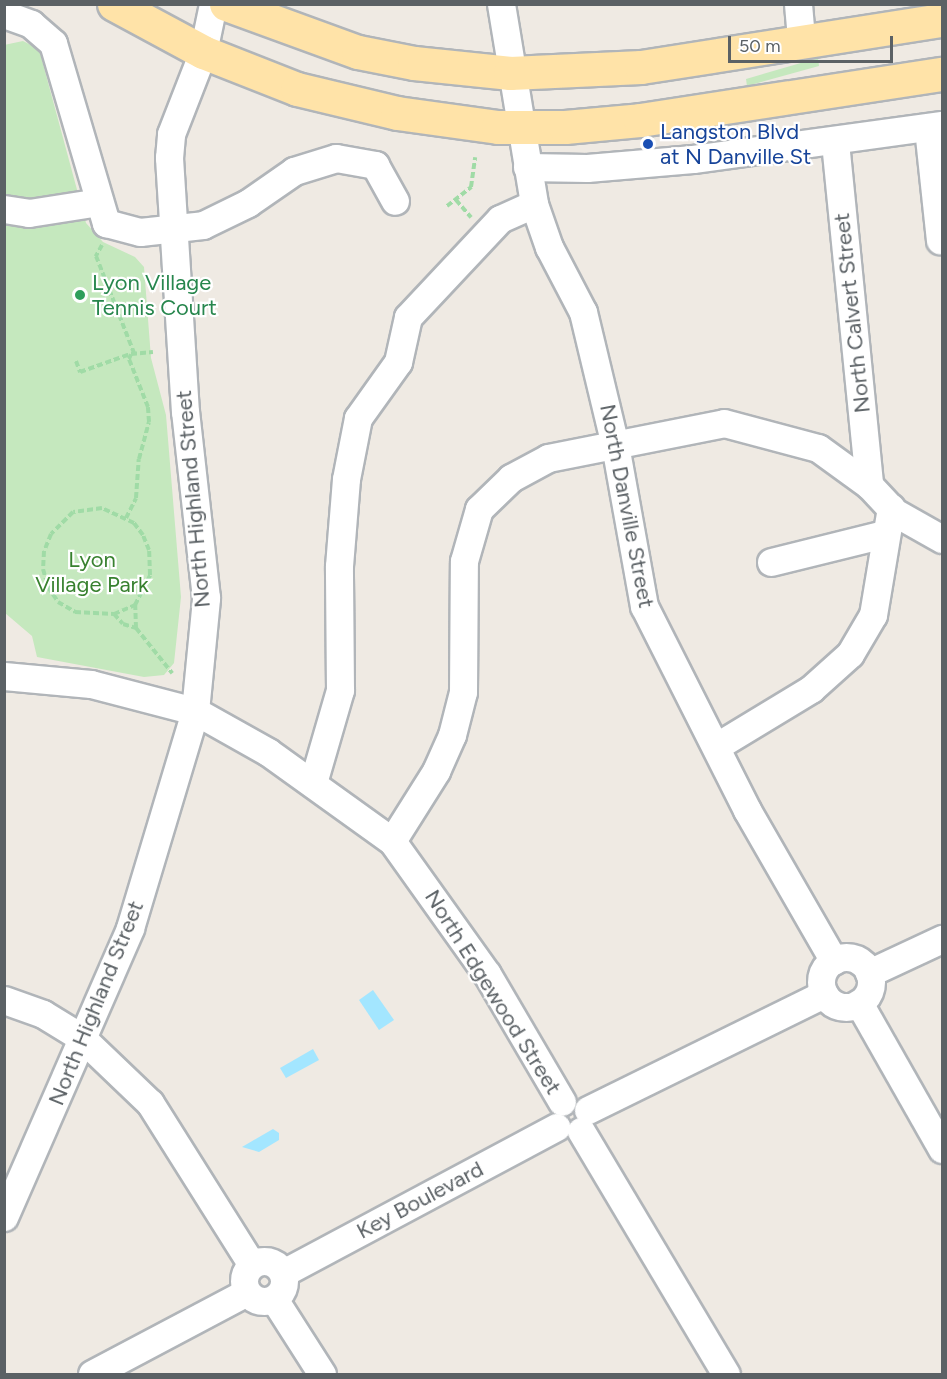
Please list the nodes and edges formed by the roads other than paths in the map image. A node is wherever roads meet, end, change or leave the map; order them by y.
1 (114, 4) edge
2 (213, 4) edge
3 (226, 4) edge
4 (501, 4) edge
5 (798, 4) edge
6 (4, 14) edge
7 (942, 20) edge
8 (801, 42) junction
9 (204, 52) junction
10 (510, 73) junction
11 (942, 74) edge
12 (935, 126) edge
13 (520, 127) junction
14 (835, 142) junction
15 (527, 167) junction
16 (395, 201) dead end
17 (99, 202) junction
18 (534, 204) junction
19 (4, 209) edge
20 (172, 231) junction
21 (940, 240) dead end
22 (615, 445) junction
23 (869, 484) junction
24 (891, 508) junction
25 (884, 534) junction
26 (942, 539) edge
27 (771, 562) dead end
28 (4, 676) edge
29 (195, 711) junction
30 (717, 746) junction
31 (313, 783) junction
32 (392, 842) junction
33 (942, 939) edge
34 (834, 961) junction
35 (869, 973) junction
36 (824, 994) junction
37 (4, 1000) edge
38 (859, 1003) junction
39 (82, 1038) junction
40 (572, 1117) junction
41 (942, 1149) edge
42 (4, 1217) edge
43 (252, 1265) junction
44 (283, 1273) junction
45 (247, 1292) junction
46 (274, 1299) junction
47 (92, 1374) edge
48 (322, 1374) edge
49 (726, 1374) edge

1 - 9 main road
2 - 9 street, North Highland Street
3 - 10 main road
4 - 10 street, North Danville Street
5 - 8 street
6 - 17 street
7 - 8 main road
8 - 10 main road
9 - 13 main road
9 - 20 street, North Highland Street
10 - 13 street, North Danville Street
11 - 13 main road
12 - 14 street
12 - 21 street
13 - 15 street, North Danville Street
14 - 15 street
14 - 23 street, North Calvert Street
15 - 18 street, North Danville Street
16 - 20 street
17 - 19 street
17 - 20 street
18 - 22 street, North Danville Street
18 - 31 street
20 - 29 street, North Highland Street
22 - 23 street
22 - 30 street, North Danville Street
22 - 32 street
23 - 24 street
24 - 25 street
24 - 26 street
25 - 27 street
25 - 30 street
28 - 29 street, North Edgewood Street
29 - 31 street, North Edgewood Street
29 - 39 street, North Highland Street
30 - 34 street, North Danville Street
31 - 32 street, North Edgewood Street
32 - 40 street, North Edgewood Street
33 - 35 street
34 - 35 street
34 - 36 street
35 - 38 street
36 - 38 street
36 - 40 street, Key Boulevard
37 - 39 street
38 - 41 street
39 - 42 street, North Highland Street
39 - 43 street
40 - 44 street, Key Boulevard
40 - 49 street, North Edgewood Street
43 - 44 street
43 - 45 street
44 - 46 street
45 - 46 street
45 - 47 street
46 - 48 street

